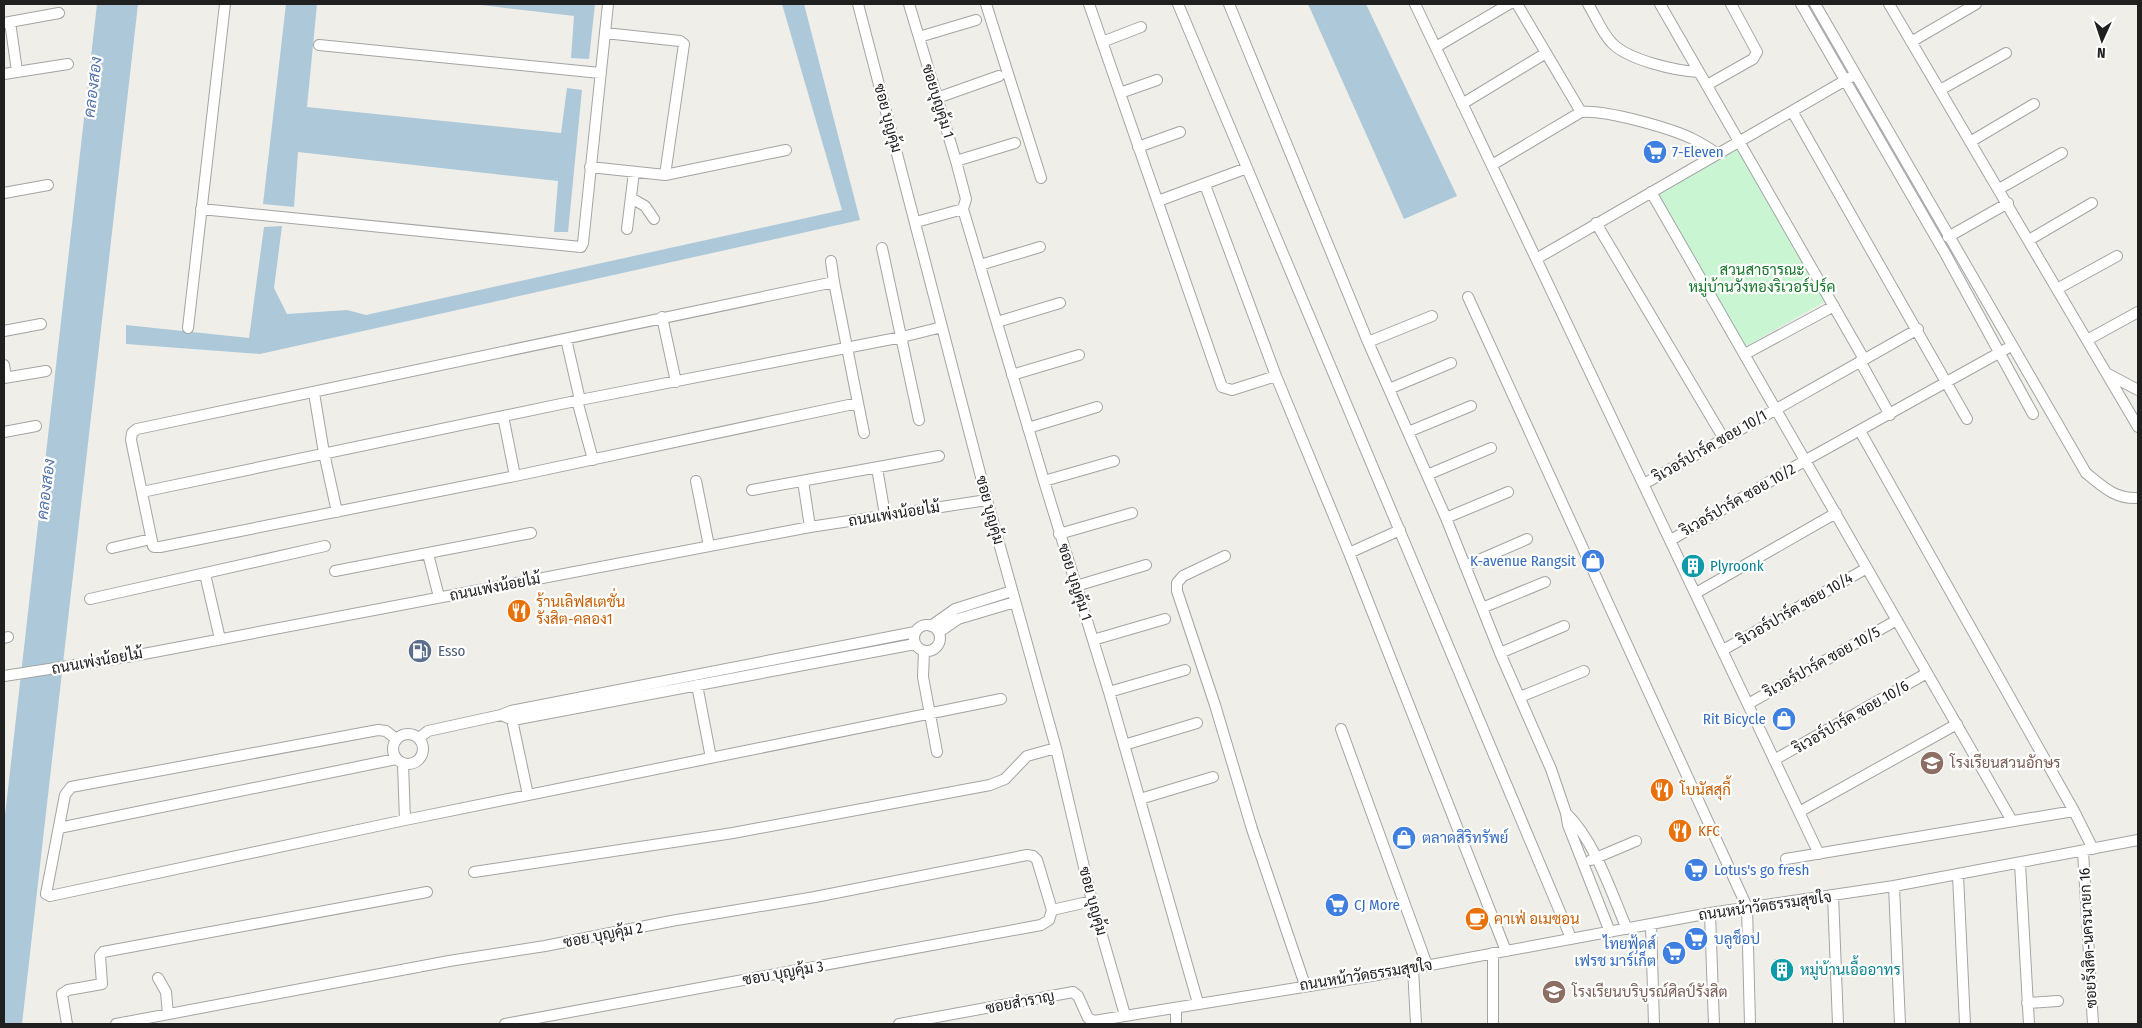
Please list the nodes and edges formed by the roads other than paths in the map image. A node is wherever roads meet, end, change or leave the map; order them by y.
1 (225, 4) edge
2 (608, 4) edge
3 (858, 4) edge
4 (909, 4) edge
5 (986, 4) edge
6 (1089, 4) edge
7 (1178, 4) edge
8 (1229, 4) edge
9 (1415, 4) edge
10 (1509, 4) edge
11 (1517, 4) edge
12 (1588, 4) edge
13 (1660, 4) edge
14 (1731, 4) edge
15 (1801, 4) edge
16 (1815, 4) edge
17 (1889, 4) edge
18 (1976, 4) edge
19 (59, 13) dead end
20 (976, 20) dead end
21 (7, 22) edge
22 (1141, 27) dead end
23 (605, 33) junction
24 (919, 37) junction
25 (1102, 42) junction
26 (1912, 42) junction
27 (319, 45) dead end
28 (1436, 47) junction
29 (2006, 53) dead end
30 (1546, 54) junction
31 (68, 64) dead end
32 (17, 71) junction
33 (1699, 72) junction
34 (600, 73) junction
35 (4, 74) edge
36 (1856, 75) junction
37 (999, 76) dead end
38 (1157, 80) dead end
39 (1846, 80) junction
40 (1707, 85) junction
41 (1940, 90) junction
42 (1120, 93) junction
43 (937, 98) junction
44 (1462, 104) junction
45 (2034, 104) dead end
46 (1792, 111) junction
47 (1581, 112) junction
48 (1180, 132) dead end
49 (1970, 142) junction
50 (1015, 143) dead end
51 (1738, 143) junction
52 (1138, 147) junction
53 (786, 150) dead end
54 (2062, 153) dead end
55 (1718, 154) junction
56 (956, 161) junction
57 (1492, 165) junction
58 (590, 167) junction
59 (1247, 168) junction
60 (634, 172) junction
61 (665, 175) junction
62 (1041, 178) dead end
63 (48, 185) dead end
64 (1204, 185) junction
65 (1999, 189) junction
66 (1651, 192) junction
67 (4, 193) edge
68 (631, 198) junction
69 (1158, 201) junction
70 (2008, 203) junction
71 (2092, 203) dead end
72 (965, 204) junction
73 (202, 209) junction
74 (654, 219) dead end
75 (916, 222) junction
76 (1596, 223) junction
77 (627, 229) dead end
78 (1948, 237) junction
79 (2029, 240) junction
80 (1040, 247) dead end
81 (882, 248) dead end
82 (2117, 256) dead end
83 (1536, 259) junction
84 (831, 261) dead end
85 (980, 265) junction
86 (834, 282) junction
87 (2058, 289) junction
88 (1468, 297) dead end
89 (1060, 303) dead end
90 (1834, 306) junction
91 (2138, 312) edge
92 (1432, 316) dead end
93 (662, 318) junction
94 (997, 322) junction
95 (41, 324) dead end
96 (942, 327) junction
97 (188, 328) dead end
98 (1918, 330) junction
99 (4, 331) edge
100 (902, 337) junction
101 (566, 339) junction
102 (2087, 340) junction
103 (1368, 342) junction
104 (2011, 346) junction
105 (848, 347) junction
106 (2000, 353) junction
107 (1745, 354) junction
108 (1079, 355) dead end
109 (1862, 360) junction
110 (1451, 363) dead end
111 (4, 365) edge
112 (46, 371) dead end
113 (2107, 374) junction
114 (1012, 375) junction
115 (1276, 376) junction
116 (5, 377) edge
117 (676, 382) junction
118 (1947, 382) junction
119 (1389, 389) junction
120 (2138, 390) edge
121 (314, 393) junction
122 (579, 400) junction
123 (858, 403) junction
124 (1471, 406) dead end
125 (1098, 407) dead end
126 (1777, 408) junction
127 (2032, 414) dead end
128 (1890, 415) junction
129 (504, 416) junction
130 (1967, 418) dead end
131 (919, 420) dead end
132 (36, 426) dead end
133 (2138, 427) edge
134 (1028, 428) junction
135 (1860, 431) junction
136 (4, 432) edge
137 (864, 432) dead end
138 (1408, 432) junction
139 (1724, 439) junction
140 (1491, 448) dead end
141 (324, 453) junction
142 (939, 456) dead end
143 (593, 460) junction
144 (1806, 460) junction
145 (1114, 461) dead end
146 (877, 468) junction
147 (1427, 475) junction
148 (515, 476) junction
149 (696, 481) dead end
150 (803, 481) junction
151 (1044, 481) junction
152 (1644, 484) junction
153 (752, 490) dead end
154 (142, 492) junction
155 (1508, 492) dead end
156 (2138, 498) edge
157 (987, 500) junction
158 (337, 512) junction
159 (1132, 513) dead end
160 (1836, 513) junction
161 (885, 515) junction
162 (1446, 518) junction
163 (810, 527) junction
164 (1400, 530) junction
165 (531, 533) dead end
166 (1059, 534) junction
167 (151, 539) junction
168 (1527, 539) dead end
169 (1670, 540) junction
170 (325, 546) dead end
171 (709, 546) junction
172 (112, 548) dead end
173 (1349, 553) junction
174 (428, 554) junction
175 (1225, 556) dead end
176 (1146, 566) dead end
177 (1466, 566) junction
178 (1867, 568) junction
179 (335, 571) dead end
180 (205, 574) junction
181 (1545, 582) dead end
182 (1076, 586) junction
183 (1012, 591) junction
184 (1696, 593) junction
185 (438, 597) junction
186 (90, 599) dead end
187 (1015, 602) junction
188 (1482, 608) junction
189 (1165, 619) dead end
190 (1896, 620) junction
191 (1564, 626) dead end
192 (935, 629) junction
193 (915, 632) junction
194 (220, 639) junction
195 (1093, 640) junction
196 (915, 644) junction
197 (1723, 650) junction
198 (924, 651) junction
199 (1500, 653) junction
200 (1184, 670) dead end
201 (1584, 671) dead end
202 (1927, 673) junction
203 (6, 676) edge
204 (697, 685) junction
205 (1109, 692) junction
206 (1520, 698) junction
207 (1001, 699) dead end
208 (1748, 704) junction
209 (929, 714) junction
210 (508, 715) junction
211 (1197, 723) dead end
212 (1957, 724) junction
213 (1341, 729) dead end
214 (418, 738) junction
215 (396, 739) junction
216 (1124, 745) junction
217 (1056, 748) junction
218 (937, 752) dead end
219 (711, 758) junction
220 (1774, 760) junction
221 (400, 762) junction
222 (1213, 777) dead end
223 (528, 795) junction
224 (1140, 799) junction
225 (2074, 811) junction
226 (1799, 812) junction
227 (1566, 813) junction
228 (405, 820) junction
229 (2012, 821) junction
230 (59, 828) junction
231 (2138, 840) edge
232 (1636, 841) dead end
233 (2088, 850) junction
234 (1819, 854) junction
235 (1596, 858) junction
236 (1786, 859) dead end
237 (2020, 863) junction
238 (1584, 864) junction
239 (474, 872) dead end
240 (1958, 875) junction
241 (1894, 886) junction
242 (427, 892) dead end
243 (1833, 896) junction
244 (1092, 901) junction
245 (1747, 907) junction
246 (1052, 910) junction
247 (1710, 913) junction
248 (1651, 924) junction
249 (1627, 929) junction
250 (1610, 932) junction
251 (1571, 938) junction
252 (1506, 951) junction
253 (1493, 953) junction
254 (1428, 965) junction
255 (1414, 968) junction
256 (158, 978) dead end
257 (1305, 985) junction
258 (2058, 1001) dead end
259 (1198, 1003) junction
260 (2028, 1003) junction
261 (1176, 1008) junction
262 (168, 1014) junction
263 (1125, 1015) junction
264 (67, 1024) edge
265 (116, 1024) edge
266 (505, 1024) edge
267 (899, 1024) edge
268 (1176, 1024) edge
269 (1416, 1024) edge
270 (1493, 1024) edge
271 (1654, 1024) edge
272 (1714, 1024) edge
273 (1750, 1024) edge
274 (1838, 1024) edge
275 (1900, 1024) edge
276 (1965, 1024) edge
277 (2028, 1024) edge
278 (2093, 1024) edge

1 - 73 street
2 - 23 street
3 - 75 street, ซอย บุญคุ้ม
4 - 24 street, ซอยบุญคุ้ม 1
5 - 62 street
6 - 25 street
7 - 59 street
8 - 103 street
9 - 28 street
10 - 28 street
11 - 30 street
12 - 33 street
13 - 33 street
14 - 40 street
15 - 39 street
16 - 36 street
17 - 26 street
18 - 26 street
19 - 21 street
20 - 24 street
21 - 32 street
22 - 25 street
23 - 34 street
23 - 61 street
24 - 43 street, ซอยบุญคุ้ม 1
25 - 42 street
26 - 41 street
27 - 34 street
28 - 44 street
29 - 41 street
30 - 44 street
30 - 47 street
31 - 32 street
32 - 35 street
33 - 40 street
34 - 58 street
36 - 39 street
36 - 78 street
37 - 43 street
38 - 42 street
39 - 46 street
39 - 106 street
40 - 51 street
41 - 49 street
42 - 52 street
43 - 56 street, ซอยบุญคุ้ม 1
44 - 57 street
45 - 49 street
46 - 51 street
46 - 98 street
47 - 55 street
47 - 57 street
48 - 52 street
49 - 65 street
50 - 56 street
51 - 55 street
51 - 90 street
52 - 69 street
53 - 61 street
54 - 65 street
55 - 66 street
56 - 72 street, ซอยบุญคุ้ม 1
57 - 83 street
58 - 60 street
58 - 73 street
59 - 64 street
59 - 164 street
60 - 61 street
60 - 68 street
63 - 67 street
64 - 69 street
64 - 115 street
65 - 70 street
66 - 76 street
66 - 107 street
68 - 74 street
68 - 77 street
69 - 115 street
70 - 78 street
70 - 79 street
71 - 79 street
72 - 75 street
72 - 85 street, ซอย บุญคุ้ม 1
73 - 97 street
75 - 96 street, ซอย บุญคุ้ม
76 - 83 street
76 - 139 street
78 - 104 street
79 - 87 street
80 - 85 street
81 - 100 street
82 - 87 street
83 - 152 street
84 - 86 street
85 - 94 street, ซอย บุญคุ้ม 1
86 - 93 street
86 - 105 street
87 - 102 street
88 - 245 street
89 - 94 street
90 - 107 street
90 - 109 street
91 - 102 street
92 - 103 street
93 - 101 street
93 - 117 street
94 - 114 street, ซอย บุญคุ้ม 1
95 - 99 street
96 - 100 street
96 - 157 street, ซอย บุญคุ้ม
98 - 109 street, ริเวอร์ปาร์ค ซอย 10/1
98 - 118 street
100 - 105 street
100 - 131 street
101 - 121 street
101 - 122 street
102 - 113 street
103 - 119 street
104 - 106 street, ริเวอร์ปาร์ค ซอย 10/2
104 - 156 street
105 - 117 street
105 - 123 street
106 - 118 street, ริเวอร์ปาร์ค ซอย 10/2
106 - 127 street
107 - 126 street
108 - 114 street
109 - 126 street, ริเวอร์ปาร์ค ซอย 10/1
109 - 128 street
110 - 119 street
111 - 116 street
112 - 116 street
113 - 120 street
113 - 133 street
114 - 134 street, ซอย บุญคุ้ม 1
115 - 173 street
117 - 122 street
118 - 128 street, ริเวอร์ปาร์ค ซอย 10/2
118 - 130 street
119 - 138 street
121 - 141 street
121 - 154 street
122 - 129 street
122 - 143 street
123 - 137 street
123 - 143 street
124 - 138 street
125 - 134 street
126 - 139 street, ริเวอร์ปาร์ค ซอย 10/1
126 - 144 street
128 - 135 street, ริเวอร์ปาร์ค ซอย 10/2
129 - 141 street
129 - 148 street
132 - 136 street
134 - 151 street, ซอย บุญคุ้ม 1
135 - 144 street, ริเวอร์ปาร์ค ซอย 10/2
135 - 225 street
138 - 147 street
139 - 152 street, ริเวอร์ปาร์ค ซอย 10/1
140 - 147 street
141 - 154 street
141 - 158 street
142 - 146 street
143 - 148 street
144 - 160 street
144 - 169 street, ริเวอร์ปาร์ค ซอย 10/2
145 - 151 street
146 - 150 street
146 - 161 street
147 - 162 street
148 - 158 street
149 - 171 street
150 - 153 street
150 - 163 street
151 - 166 street, ซอย บุญคุ้ม 1
152 - 169 street
154 - 167 street
155 - 162 street
157 - 161 street, ถนนเพ่งน้อยไม้
157 - 183 street, ซอย บุญคุ้ม
158 - 167 street
159 - 166 street
160 - 178 street
160 - 184 street
161 - 163 street, ถนนเพ่งน้อยไม้
162 - 177 street
163 - 171 street, ถนนเพ่งน้อยไม้
164 - 173 street
164 - 251 street
165 - 174 street
166 - 182 street, ซอย บุญคุ้ม 1
167 - 172 street
168 - 177 street
169 - 184 street
170 - 180 street
171 - 185 street, ถนนเพ่งน้อยไม้
173 - 252 street
174 - 179 street
174 - 185 street
175 - 257 street
176 - 182 street
177 - 188 street
178 - 190 street
178 - 197 street, ริเวอร์ปาร์ค ซอย 10/4
180 - 186 street
180 - 194 street
181 - 188 street
182 - 195 street, ซอย บุญคุ้ม 1
183 - 187 street, ซอย บุญคุ้ม
183 - 192 street
184 - 197 street
185 - 194 street, ถนนเพ่งน้อยไม้
187 - 192 street
187 - 217 street, ซอย บุญคุ้ม
188 - 199 street
189 - 195 street
190 - 202 street
190 - 208 street, ริเวอร์ปาร์ค ซอย 10/5
191 - 199 street
192 - 193 street
192 - 198 street
193 - 196 street
193 - 210 street
194 - 203 street, ถนนเพ่งน้อยไม้
195 - 205 street, ซอย บุญคุ้ม 1
196 - 198 street
196 - 204 street
197 - 208 street
198 - 209 street
199 - 206 street
200 - 205 street
201 - 206 street
202 - 212 street
202 - 220 street, ริเวอร์ปาร์ค ซอย 10/6
204 - 210 street
204 - 219 street
205 - 216 street, ซอย บุญคุ้ม 1
206 - 227 street
207 - 209 street
208 - 220 street
209 - 218 street
209 - 219 street
210 - 214 street
210 - 223 street
211 - 216 street
212 - 226 street
212 - 229 street
213 - 254 street
214 - 215 street
214 - 221 street
215 - 221 street
215 - 230 street
216 - 224 street, ซอย บุญคุ้ม 1
217 - 239 street
217 - 244 street, ซอย บุญคุ้ม
219 - 223 street
220 - 226 street
221 - 228 street
221 - 230 street
222 - 224 street
223 - 228 street
224 - 259 street, ซอย บุญคุ้ม 1
225 - 229 street
225 - 233 street
226 - 234 street
227 - 235 street
227 - 238 street
228 - 230 street
229 - 234 street
231 - 233 street, ถนนหน้าวัดธรรมสุขใจ
232 - 235 street
233 - 237 street, ถนนหน้าวัดธรรมสุขใจ
233 - 278 street, ซอยรังสิต-นครนายก 16
234 - 236 street
235 - 238 street
235 - 249 street
237 - 240 street, ถนนหน้าวัดธรรมสุขใจ
237 - 260 street
238 - 250 street
240 - 241 street, ถนนหน้าวัดธรรมสุขใจ
240 - 276 street
241 - 243 street, ถนนหน้าวัดธรรมสุขใจ
241 - 275 street
242 - 264 street
243 - 245 street, ถนนหน้าวัดธรรมสุขใจ
243 - 274 street
244 - 246 street
244 - 263 street, ซอย บุญคุ้ม
245 - 247 street, ถนนหน้าวัดธรรมสุขใจ
245 - 273 street
246 - 262 street, ซอย บุญคุ้ม 2
246 - 266 street, ซอบ บุญคุ้ม 3
247 - 248 street, ถนนหน้าวัดธรรมสุขใจ
247 - 272 street
248 - 249 street, ถนนหน้าวัดธรรมสุขใจ
248 - 271 street
249 - 250 street, ถนนหน้าวัดธรรมสุขใจ
250 - 251 street, ถนนหน้าวัดธรรมสุขใจ
251 - 252 street, ถนนหน้าวัดธรรมสุขใจ
252 - 253 street, ถนนหน้าวัดธรรมสุขใจ
253 - 254 street, ถนนหน้าวัดธรรมสุขใจ
253 - 270 street
254 - 255 street, ถนนหน้าวัดธรรมสุขใจ
255 - 257 street, ถนนหน้าวัดธรรมสุขใจ
255 - 269 street
256 - 262 street
257 - 259 street, ถนนหน้าวัดธรรมสุขใจ
258 - 260 street
259 - 261 street, ถนนหน้าวัดธรรมสุขใจ
260 - 277 street
261 - 263 street, ถนนหน้าวัดธรรมสุขใจ
261 - 268 street
262 - 265 street, ซอย บุญคุ้ม 2
263 - 267 street, ซอยสำราญ

